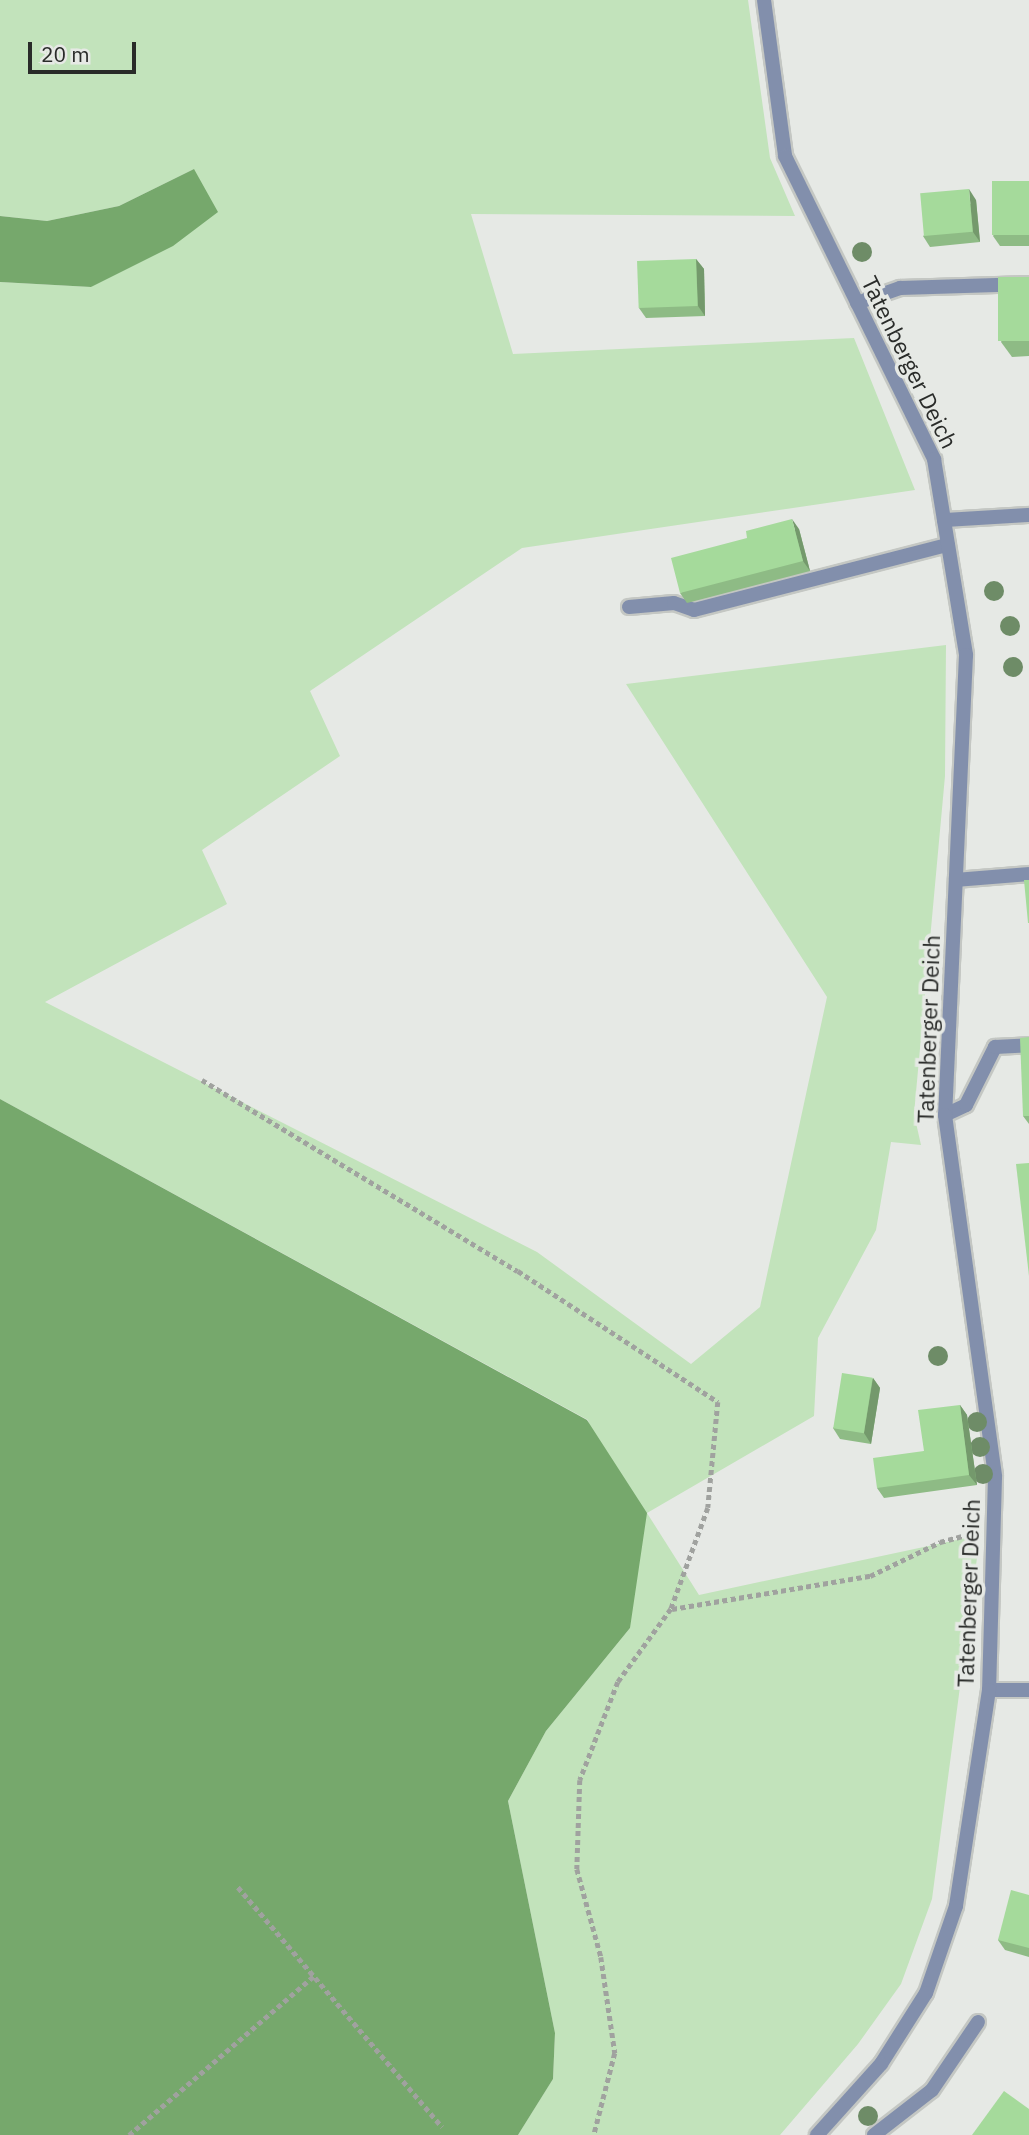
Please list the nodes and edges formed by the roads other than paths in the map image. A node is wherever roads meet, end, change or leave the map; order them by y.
1 (764, 0) edge
2 (1029, 284) edge
3 (857, 303) junction
4 (1029, 514) edge
5 (944, 520) junction
6 (948, 545) junction
7 (629, 607) dead end
8 (1029, 874) edge
9 (956, 880) junction
10 (1029, 1045) edge
11 (945, 1115) junction
12 (989, 1690) junction
13 (1029, 1690) edge
14 (978, 2022) dead end
15 (817, 2135) edge
16 (874, 2135) edge

1 - 3 street, Tatenberger Deich
2 - 3 street
3 - 5 street, Tatenberger Deich
4 - 5 street
5 - 6 street, Tatenberger Deich
6 - 7 street
6 - 9 street, Tatenberger Deich
8 - 9 street
9 - 11 street, Tatenberger Deich
10 - 11 street
11 - 12 street, Tatenberger Deich
12 - 13 street
12 - 15 street, Tatenberger Deich
14 - 16 street

